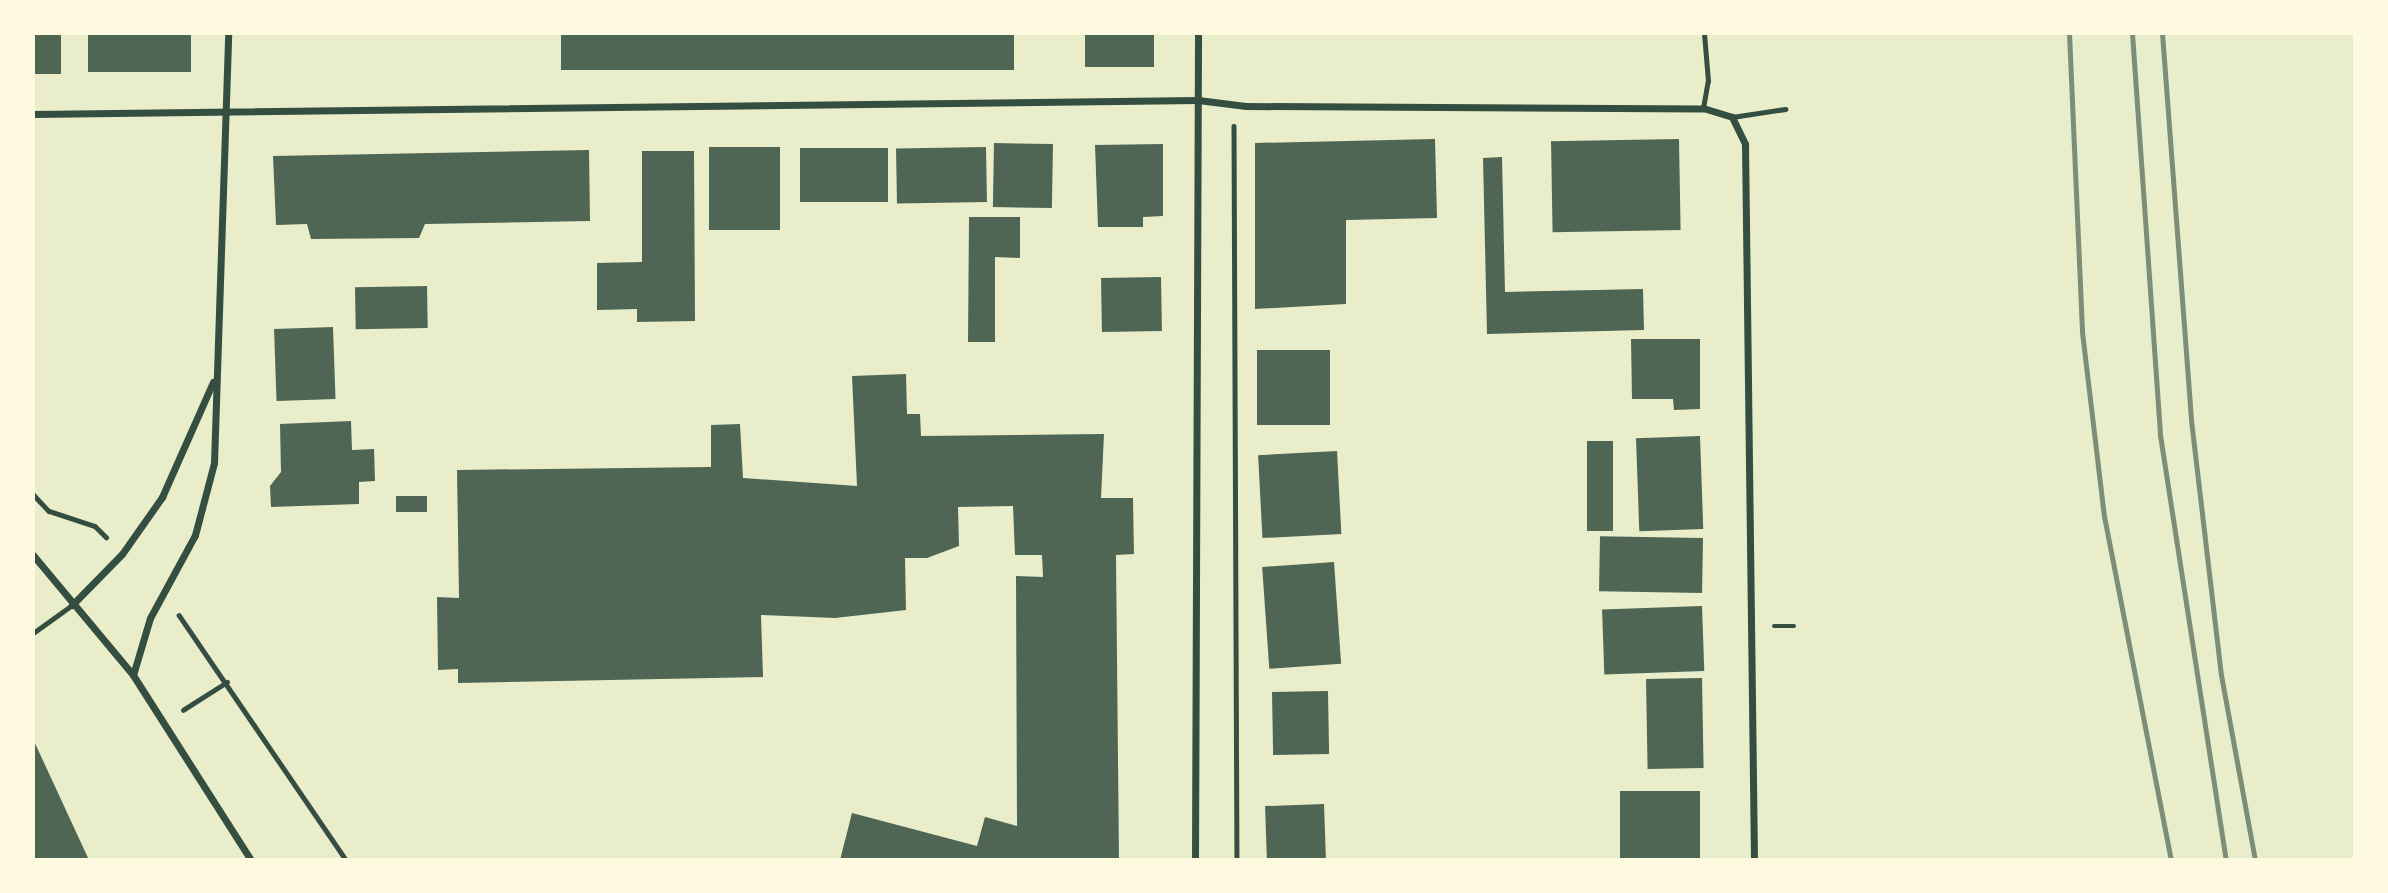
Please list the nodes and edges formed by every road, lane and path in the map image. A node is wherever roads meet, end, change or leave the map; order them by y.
1 (229, 33) edge
2 (1198, 33) edge
3 (1704, 33) edge
4 (1198, 100) junction
5 (1239, 106) junction
6 (1703, 108) junction
7 (1785, 109) dead end
8 (33, 114) edge
9 (229, 114) junction
10 (1732, 117) junction
11 (215, 378) junction
12 (33, 494) edge
13 (122, 554) junction
14 (33, 555) edge
15 (163, 593) junction
16 (72, 605) junction
17 (33, 633) edge
18 (133, 675) junction
19 (227, 682) junction
20 (163, 723) junction
21 (251, 860) edge
22 (346, 860) edge
23 (1195, 860) edge
24 (1237, 860) edge
25 (1754, 860) edge

1 - 9 street
2 - 4 street
3 - 6 lane
4 - 5 street
4 - 9 street
4 - 23 street
5 - 6 street
5 - 24 path
6 - 10 street
7 - 10 lane
8 - 9 street
9 - 11 street
10 - 25 street
11 - 13 street
11 - 15 street
12 - 13 path
13 - 16 street
14 - 16 street
15 - 18 street
15 - 19 path
16 - 17 lane
16 - 18 street
18 - 20 street
19 - 20 path
19 - 22 path
20 - 21 street

